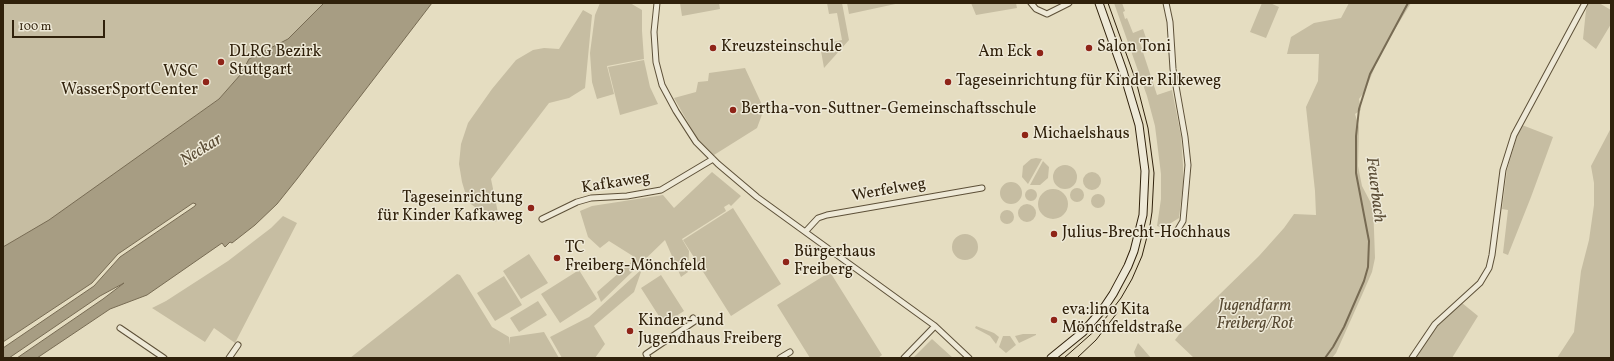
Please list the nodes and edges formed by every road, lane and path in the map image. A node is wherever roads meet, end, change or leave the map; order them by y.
1 (657, 3) edge
2 (1031, 3) edge
3 (1069, 3) edge
4 (1100, 3) edge
5 (1166, 3) edge
6 (1585, 3) edge
7 (713, 159) junction
8 (982, 188) dead end
9 (542, 219) dead end
10 (1177, 231) dead end
11 (806, 232) junction
12 (693, 318) dead end
13 (936, 326) junction
14 (120, 328) dead end
15 (238, 345) dead end
16 (790, 352) dead end
17 (164, 358) edge
18 (229, 358) edge
19 (648, 358) edge
20 (780, 358) edge
21 (904, 358) edge
22 (969, 358) edge
23 (1051, 358) edge
24 (1412, 358) edge

1 - 7 street
2 - 3 street
4 - 23 main road
5 - 10 street
6 - 24 street
7 - 9 street, Kafkaweg
7 - 11 street
8 - 11 street, Werfelweg
11 - 13 street
12 - 19 street
13 - 21 street
13 - 22 street
14 - 17 street
15 - 18 street
16 - 20 street

